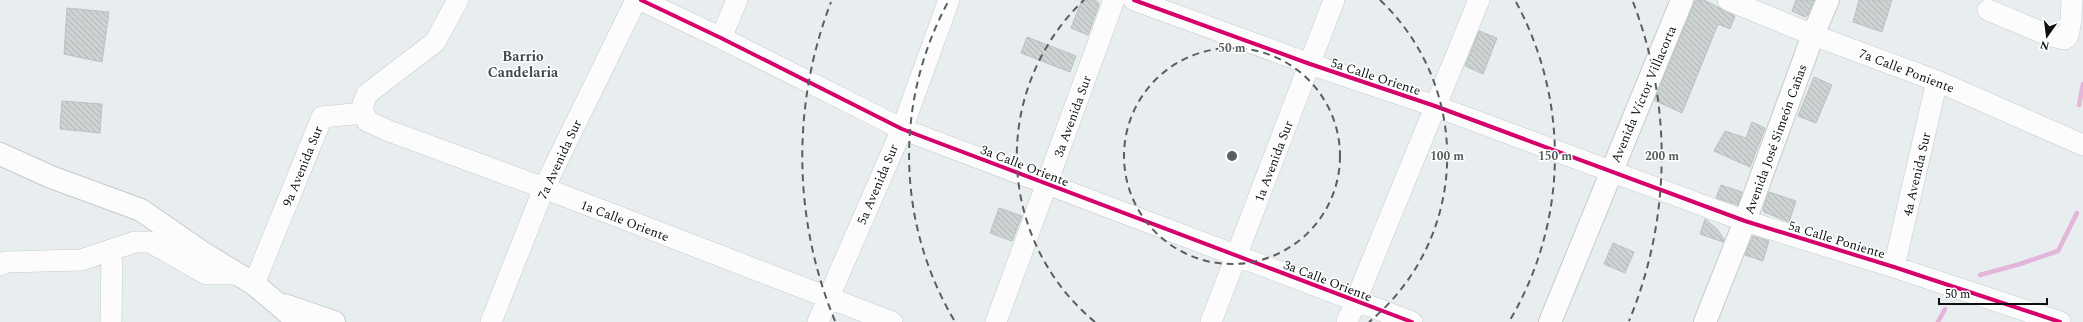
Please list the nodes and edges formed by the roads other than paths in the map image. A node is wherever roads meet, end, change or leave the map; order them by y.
1 (458, 0) edge
2 (636, 0) edge
3 (641, 0) edge
4 (737, 0) edge
5 (949, 0) edge
6 (1114, 0) edge
7 (1134, 0) edge
8 (1334, 0) edge
9 (1479, 0) edge
10 (1682, 0) edge
11 (1728, 0) edge
12 (1828, 0) edge
13 (2072, 0) edge
14 (1988, 10) dead end
15 (1813, 35) junction
16 (721, 38) junction
17 (1310, 64) junction
18 (1937, 81) junction
19 (1435, 106) junction
20 (364, 113) junction
21 (902, 129) junction
22 (2083, 145) edge
23 (0, 154) edge
24 (1611, 170) junction
25 (1048, 184) junction
26 (544, 188) junction
27 (1745, 221) junction
28 (112, 250) junction
29 (1237, 255) junction
30 (0, 265) edge
31 (1894, 267) junction
32 (245, 279) junction
33 (828, 298) junction
34 (272, 300) junction
35 (1355, 302) junction
36 (111, 322) edge
37 (299, 322) edge
38 (334, 322) edge
39 (491, 322) edge
40 (818, 322) edge
41 (892, 322) edge
42 (996, 322) edge
43 (1211, 322) edge
44 (1347, 322) edge
45 (1412, 322) edge
46 (1550, 322) edge
47 (1705, 322) edge
48 (2060, 322) edge

1 - 20 street
2 - 26 street, 7a Avenida Sur
3 - 16 street, 3a Calle Oriente
4 - 16 street
5 - 21 street, 5a Avenida Sur
6 - 25 street, 3a Avenida Sur
7 - 17 street, 5a Calle Oriente
8 - 17 street, 1a Avenida Sur
9 - 19 street
10 - 24 main road, Avenida Víctor Villacorta
11 - 15 street, 7a Calle Poniente
12 - 15 main road, Avenida José Simeón Cañas
13 - 14 street
15 - 18 street, 7a Calle Poniente
15 - 27 main road, Avenida José Simeón Cañas
16 - 21 street, 3a Calle Oriente
17 - 19 street, 5a Calle Oriente
17 - 29 street, 1a Avenida Sur
18 - 22 street, 7a Calle Poniente
18 - 31 street, 4a Avenida Sur
19 - 24 street, 5a Calle Oriente
19 - 35 street
20 - 26 street, 1a Calle Oriente
20 - 32 street, 9a Avenida Sur
21 - 25 street, 3a Calle Oriente
21 - 33 street, 5a Avenida Sur
23 - 32 main road
24 - 27 street, 5a Calle Poniente
24 - 46 main road, Avenida Víctor Villacorta
25 - 29 street, 3a Calle Oriente
25 - 42 street, 3a Avenida Sur
26 - 33 street, 1a Calle Oriente
26 - 39 street, 7a Avenida Sur
27 - 31 street, 5a Calle Poniente
27 - 47 main road, Avenida José Simeón Cañas
28 - 30 street
28 - 32 street
28 - 36 street
29 - 35 street, 3a Calle Oriente
29 - 43 street, 1a Avenida Sur
31 - 48 street, 5a Calle Poniente
32 - 34 main road
33 - 40 street, 5a Avenida Sur
33 - 41 street, 1a Calle Oriente
34 - 37 main road
34 - 38 main road
35 - 44 street
35 - 45 street, 3a Calle Oriente

